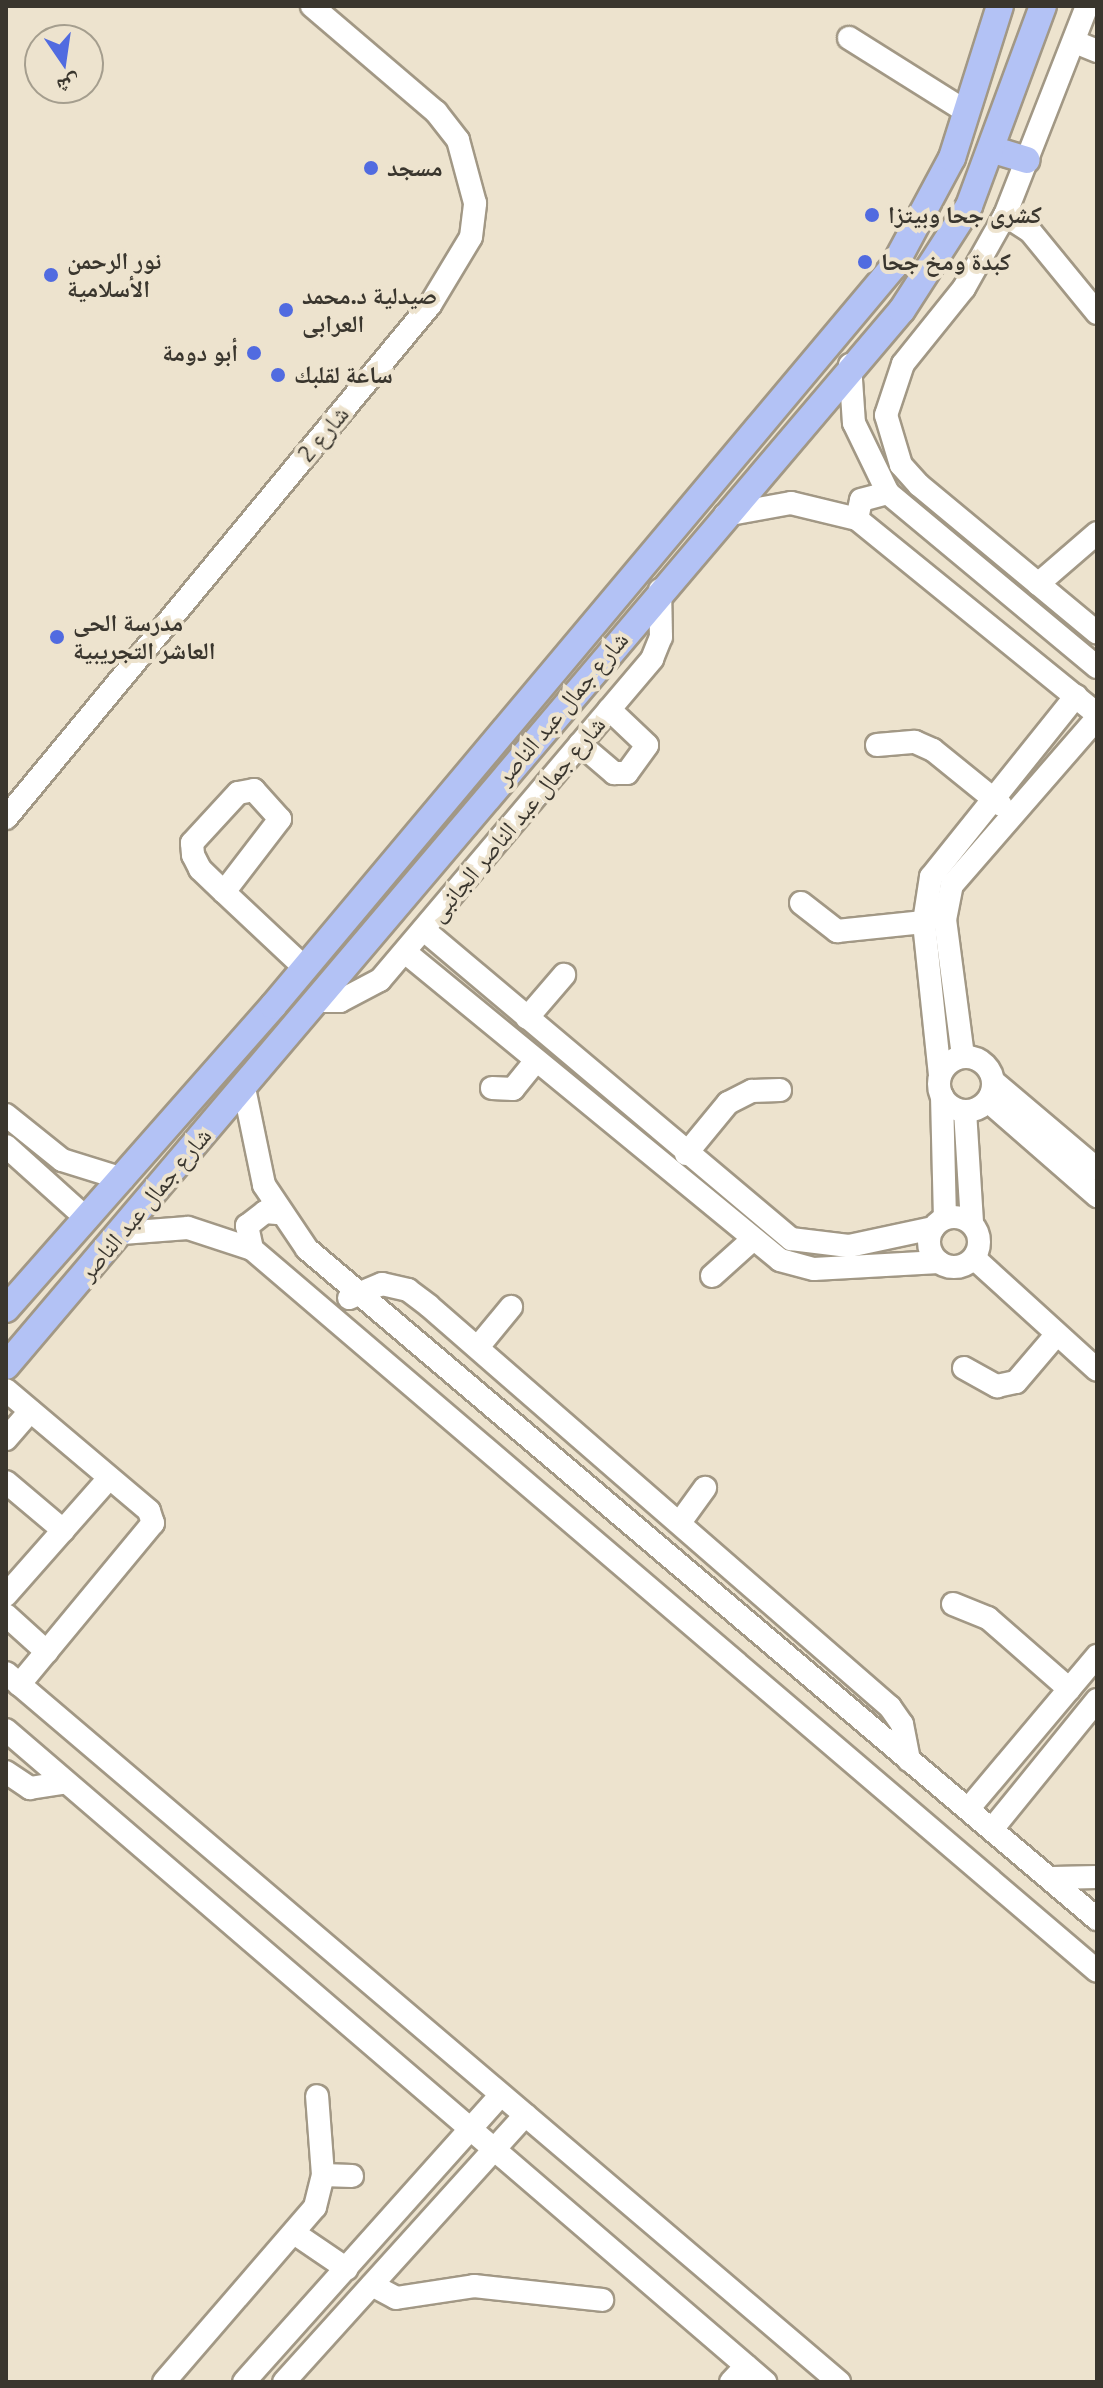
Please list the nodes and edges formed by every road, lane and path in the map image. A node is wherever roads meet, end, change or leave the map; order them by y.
1 (312, 6) edge
2 (999, 8) edge
3 (1041, 11) edge
4 (1090, 15) edge
5 (849, 38) dead end
6 (1075, 42) junction
7 (1097, 51) edge
8 (978, 77) junction
9 (1014, 92) junction
10 (967, 112) junction
11 (994, 150) junction
12 (1027, 160) junction
13 (1005, 215) junction
14 (1097, 313) edge
15 (850, 365) junction
16 (888, 493) junction
17 (724, 515) junction
18 (857, 519) junction
19 (1097, 533) edge
20 (1038, 584) junction
21 (660, 590) junction
22 (1097, 633) edge
23 (1097, 667) edge
24 (1076, 696) junction
25 (609, 709) junction
26 (1097, 716) edge
27 (580, 744) junction
28 (877, 745) dead end
29 (992, 797) junction
30 (1012, 814) junction
31 (6, 818) edge
32 (224, 892) junction
33 (801, 903) dead end
34 (924, 922) junction
35 (424, 930) junction
36 (405, 952) junction
37 (305, 968) junction
38 (564, 975) dead end
39 (317, 1001) junction
40 (527, 1018) junction
41 (963, 1056) junction
42 (536, 1061) junction
43 (941, 1085) junction
44 (244, 1088) junction
45 (492, 1088) dead end
46 (610, 1089) junction
47 (780, 1090) dead end
48 (991, 1091) junction
49 (593, 1109) junction
50 (965, 1111) junction
51 (6, 1115) edge
52 (6, 1146) edge
53 (686, 1154) junction
54 (1097, 1169) edge
55 (123, 1179) junction
56 (1097, 1196) edge
57 (277, 1213) junction
58 (87, 1219) junction
59 (972, 1222) junction
60 (939, 1223) junction
61 (122, 1233) junction
62 (751, 1241) junction
63 (252, 1249) junction
64 (974, 1258) junction
65 (939, 1262) junction
66 (712, 1276) dead end
67 (355, 1291) junction
68 (511, 1307) dead end
69 (6, 1309) edge
70 (334, 1316) junction
71 (1056, 1335) junction
72 (478, 1347) junction
73 (6, 1366) edge
74 (964, 1368) dead end
75 (1097, 1370) edge
76 (6, 1390) edge
77 (482, 1396) junction
78 (30, 1411) junction
79 (460, 1421) junction
80 (6, 1439) edge
81 (109, 1478) junction
82 (6, 1482) edge
83 (705, 1488) dead end
84 (681, 1521) junction
85 (63, 1530) junction
86 (6, 1595) edge
87 (953, 1604) dead end
88 (6, 1615) edge
89 (47, 1652) junction
90 (1097, 1656) edge
91 (12, 1679) edge
92 (1065, 1694) junction
93 (1090, 1708) edge
94 (6, 1730) edge
95 (909, 1760) junction
96 (6, 1772) edge
97 (66, 1782) junction
98 (969, 1808) junction
99 (993, 1828) junction
100 (1097, 1877) edge
101 (1053, 1878) junction
102 (1097, 1919) edge
103 (1097, 1971) edge
104 (501, 2095) junction
105 (317, 2096) dead end
106 (525, 2115) junction
107 (470, 2131) junction
108 (494, 2151) junction
109 (323, 2175) junction
110 (352, 2176) dead end
111 (393, 2219) junction
112 (297, 2235) junction
113 (414, 2239) junction
114 (347, 2269) junction
115 (372, 2285) junction
116 (602, 2300) dead end
117 (739, 2374) edge
118 (164, 2382) edge
119 (244, 2382) edge
120 (284, 2382) edge
121 (765, 2382) edge
122 (839, 2382) edge

1 - 31 street, شارع 2
2 - 3 main road
2 - 8 main road, شارع جمال عبد الناصر
3 - 9 main road, شارع جمال عبد الناصر
4 - 6 street
5 - 10 street
6 - 7 street
6 - 12 street
8 - 9 main road
8 - 10 main road, شارع جمال عبد الناصر
9 - 11 main road, شارع جمال عبد الناصر
10 - 37 main road, شارع جمال عبد الناصر
11 - 12 main road
11 - 15 main road, شارع جمال عبد الناصر
12 - 13 street
13 - 14 street
13 - 20 street
15 - 16 street
15 - 17 main road, شارع جمال عبد الناصر
16 - 18 street
16 - 23 street
17 - 18 street
17 - 21 main road, شارع جمال عبد الناصر
18 - 24 street
19 - 20 street
20 - 22 street
21 - 25 street, شارع جمال عبد الناصر الجانبى
21 - 39 main road, شارع جمال عبد الناصر
24 - 26 street
24 - 29 street
25 - 27 street, شارع جمال عبد الناصر الجانبى
25 - 27 street
26 - 30 street
27 - 35 street, شارع جمال عبد الناصر الجانبى
28 - 29 street
29 - 30 street
29 - 34 street
30 - 41 street
32 - 32 street
32 - 37 street
33 - 34 street
34 - 43 street
35 - 36 street, شارع جمال عبد الناصر الجانبى
35 - 40 street
36 - 39 street, شارع جمال عبد الناصر الجانبى
36 - 42 street
37 - 55 main road, شارع جمال عبد الناصر
38 - 40 street
39 - 44 main road, شارع جمال عبد الناصر
40 - 46 street
41 - 43 street
41 - 48 street
42 - 45 street
42 - 49 street
43 - 50 street
43 - 60 street
44 - 57 street
44 - 61 main road, شارع جمال عبد الناصر
46 - 49 street
46 - 53 street
47 - 53 street
48 - 50 street
48 - 54 street
48 - 56 street
49 - 62 street
50 - 59 street
51 - 55 street
52 - 58 street
53 - 60 street
55 - 58 main road, شارع جمال عبد الناصر
57 - 63 street
57 - 67 street
58 - 69 main road, شارع جمال عبد الناصر
59 - 60 street
59 - 64 street
60 - 65 street
61 - 63 street
61 - 73 main road, شارع جمال عبد الناصر
62 - 65 street
62 - 66 street
63 - 70 street
64 - 65 street
64 - 71 street
67 - 70 street
67 - 72 street
67 - 77 street
68 - 72 street
70 - 79 street
71 - 74 street
71 - 75 street
72 - 84 street
76 - 78 street
77 - 79 street
77 - 95 street
78 - 80 street
78 - 81 street
79 - 103 street
81 - 85 street
81 - 89 street
82 - 85 street
83 - 84 street
84 - 95 street
85 - 86 street
87 - 92 street
88 - 89 street
89 - 91 street
90 - 92 street
91 - 104 street
92 - 93 street
92 - 98 street
93 - 99 street
94 - 97 street
95 - 98 street
96 - 97 street
97 - 107 street
98 - 99 street
99 - 101 street
100 - 101 street
101 - 102 street
104 - 106 street
104 - 107 street
105 - 109 street
106 - 108 street
106 - 122 street
107 - 108 street
107 - 111 street
108 - 113 street
108 - 117 street
109 - 110 street
109 - 112 street
111 - 113 street
111 - 114 street
112 - 114 street
112 - 118 street
113 - 115 street
114 - 119 street
115 - 116 street
115 - 120 street
117 - 121 street

